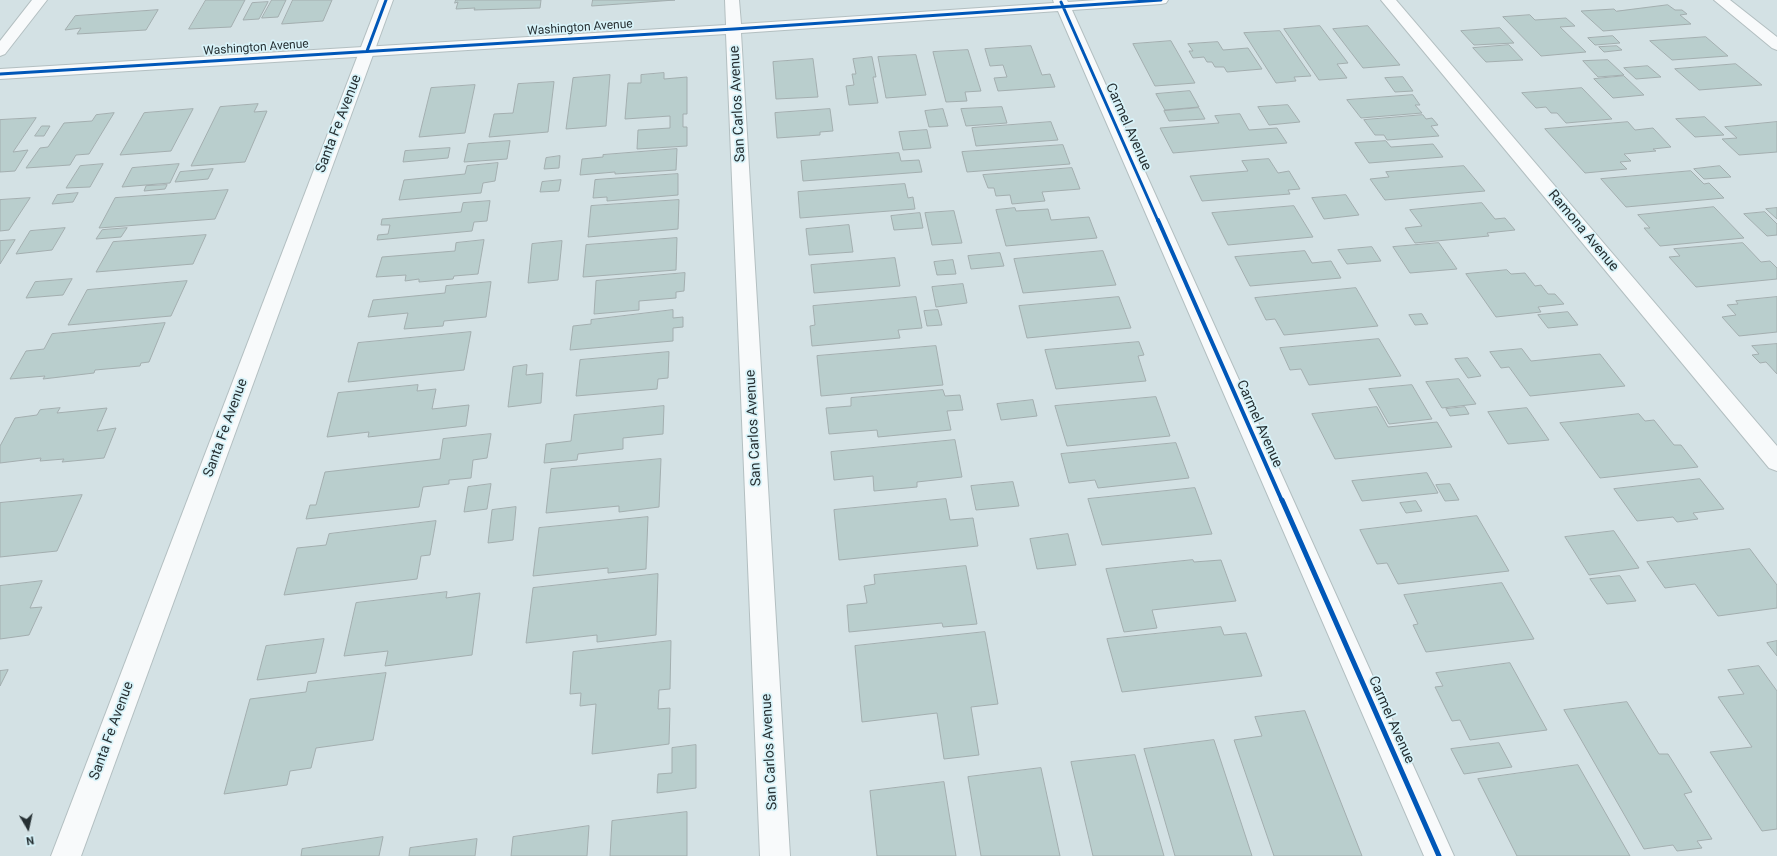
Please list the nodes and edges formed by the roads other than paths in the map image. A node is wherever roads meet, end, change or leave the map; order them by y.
1 (40, 0) edge
2 (386, 0) edge
3 (732, 0) edge
4 (1161, 0) edge
5 (1388, 0) edge
6 (1721, 0) edge
7 (1061, 3) edge
8 (734, 29) junction
9 (1777, 45) edge
10 (0, 51) edge
11 (366, 51) junction
12 (0, 74) edge
13 (1777, 462) edge
14 (66, 856) edge
15 (775, 856) edge
16 (1439, 856) edge

1 - 10 street
2 - 11 street, Santa Fe Avenue
3 - 8 street, San Carlos Avenue
4 - 7 street, Washington Avenue
5 - 13 street, Ramona Avenue
6 - 9 street
7 - 8 street, Washington Avenue
7 - 16 street, Carmel Avenue
8 - 11 street, Washington Avenue
8 - 15 street, San Carlos Avenue
11 - 12 street, Washington Avenue
11 - 14 street, Santa Fe Avenue

